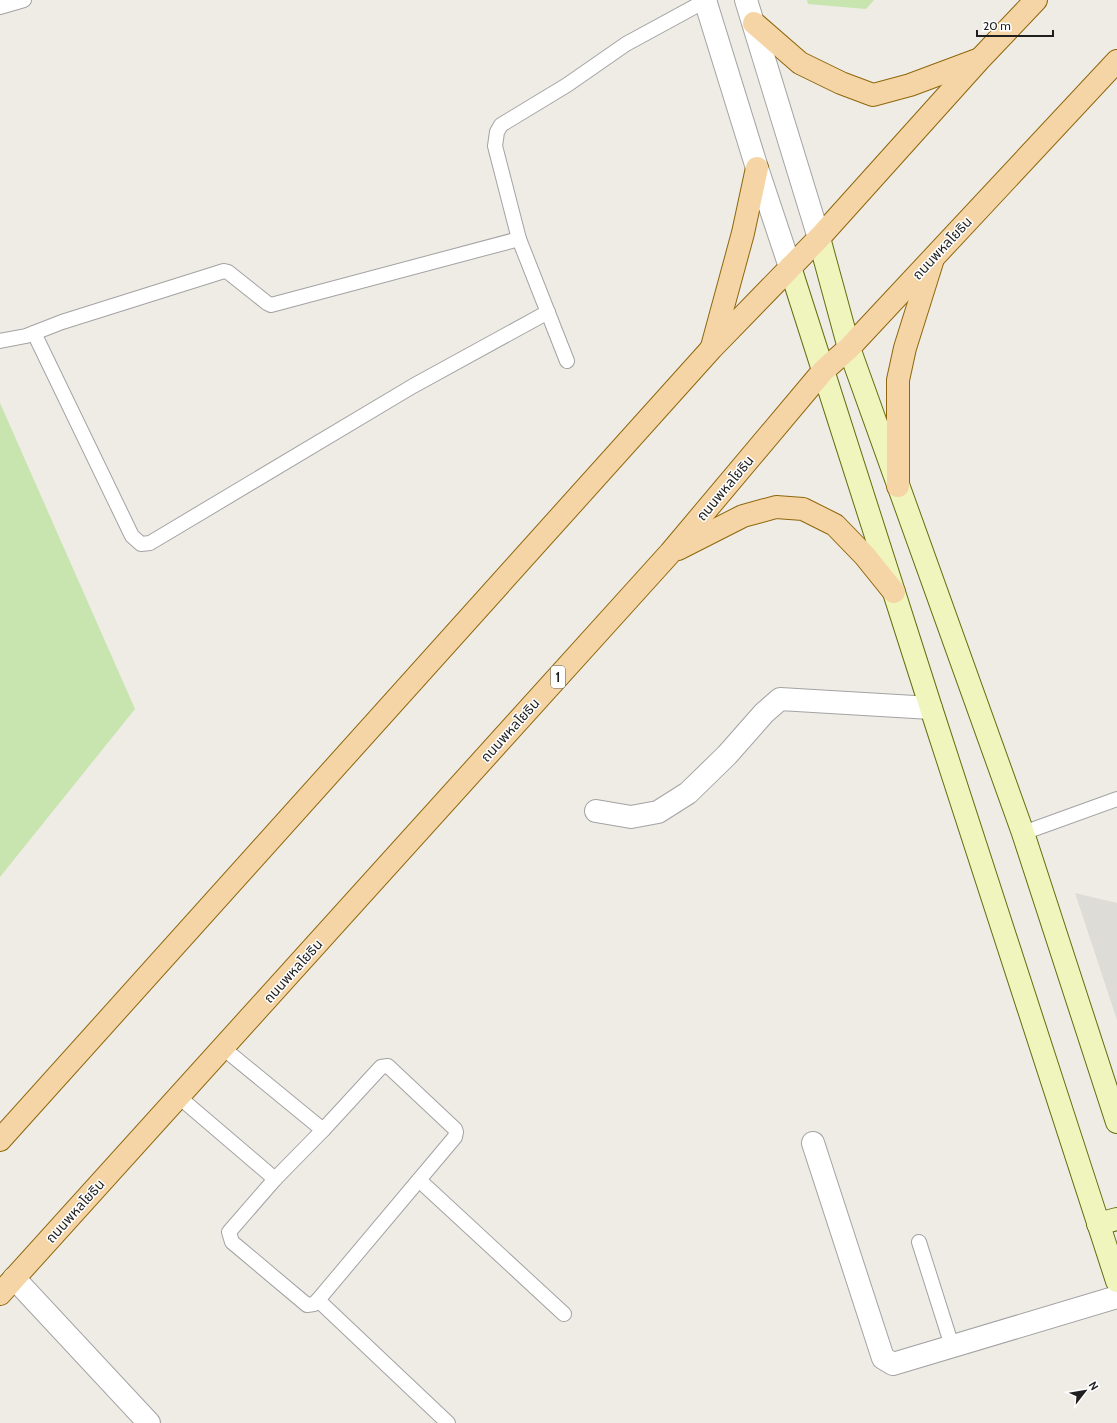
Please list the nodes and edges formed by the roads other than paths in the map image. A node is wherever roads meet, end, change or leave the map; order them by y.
1 (24, 0) edge
2 (705, 0) edge
3 (746, 0) edge
4 (1036, 0) edge
5 (0, 6) edge
6 (754, 23) junction
7 (980, 59) junction
8 (1117, 61) edge
9 (757, 168) junction
10 (819, 238) junction
11 (519, 239) junction
12 (934, 256) junction
13 (790, 267) junction
14 (548, 312) junction
15 (34, 333) junction
16 (0, 341) edge
17 (712, 348) junction
18 (849, 348) junction
19 (567, 361) dead end
20 (823, 371) junction
21 (898, 486) junction
22 (670, 553) junction
23 (894, 592) junction
24 (931, 708) junction
25 (1117, 798) edge
26 (596, 811) dead end
27 (1024, 833) junction
28 (223, 1048) junction
29 (179, 1097) junction
30 (1117, 1122) edge
31 (323, 1130) junction
32 (0, 1140) edge
33 (814, 1143) dead end
34 (275, 1179) junction
35 (419, 1180) junction
36 (1108, 1222) edge
37 (919, 1242) dead end
38 (1117, 1281) edge
39 (7, 1286) edge
40 (1117, 1297) edge
41 (318, 1300) junction
42 (564, 1314) dead end
43 (952, 1346) junction
44 (149, 1423) edge
45 (448, 1423) edge

1 - 5 lane
2 - 9 street
2 - 11 lane
3 - 6 street
4 - 7 main road
6 - 7 main road
6 - 10 street
7 - 10 main road
8 - 12 main road, ถนนพหลโยธิน / 1
9 - 13 street
9 - 17 main road
10 - 13 main road
10 - 18 main road
11 - 14 lane
11 - 15 lane
12 - 18 main road, ถนนพหลโยธิน / 1
12 - 21 main road
13 - 17 main road
13 - 20 main road
14 - 15 lane
14 - 19 lane
15 - 16 lane
17 - 32 main road
18 - 20 main road, ถนนพหลโยธิน / 1
18 - 21 main road
20 - 22 main road, ถนนพหลโยธิน / 1
20 - 23 main road
21 - 27 main road
22 - 23 main road
22 - 28 main road, ถนนพหลโยธิน / 1
23 - 24 main road
24 - 26 street
24 - 36 main road
25 - 27 lane
27 - 30 main road
28 - 29 main road, ถนนพหลโยธิน / 1
28 - 31 lane
29 - 34 lane
29 - 39 main road, ถนนพหลโยธิน / 1
31 - 34 lane
31 - 35 lane
33 - 43 street
34 - 41 lane
35 - 41 lane
35 - 42 lane
36 - 38 main road
37 - 43 lane
39 - 44 street
40 - 43 street
41 - 45 lane

